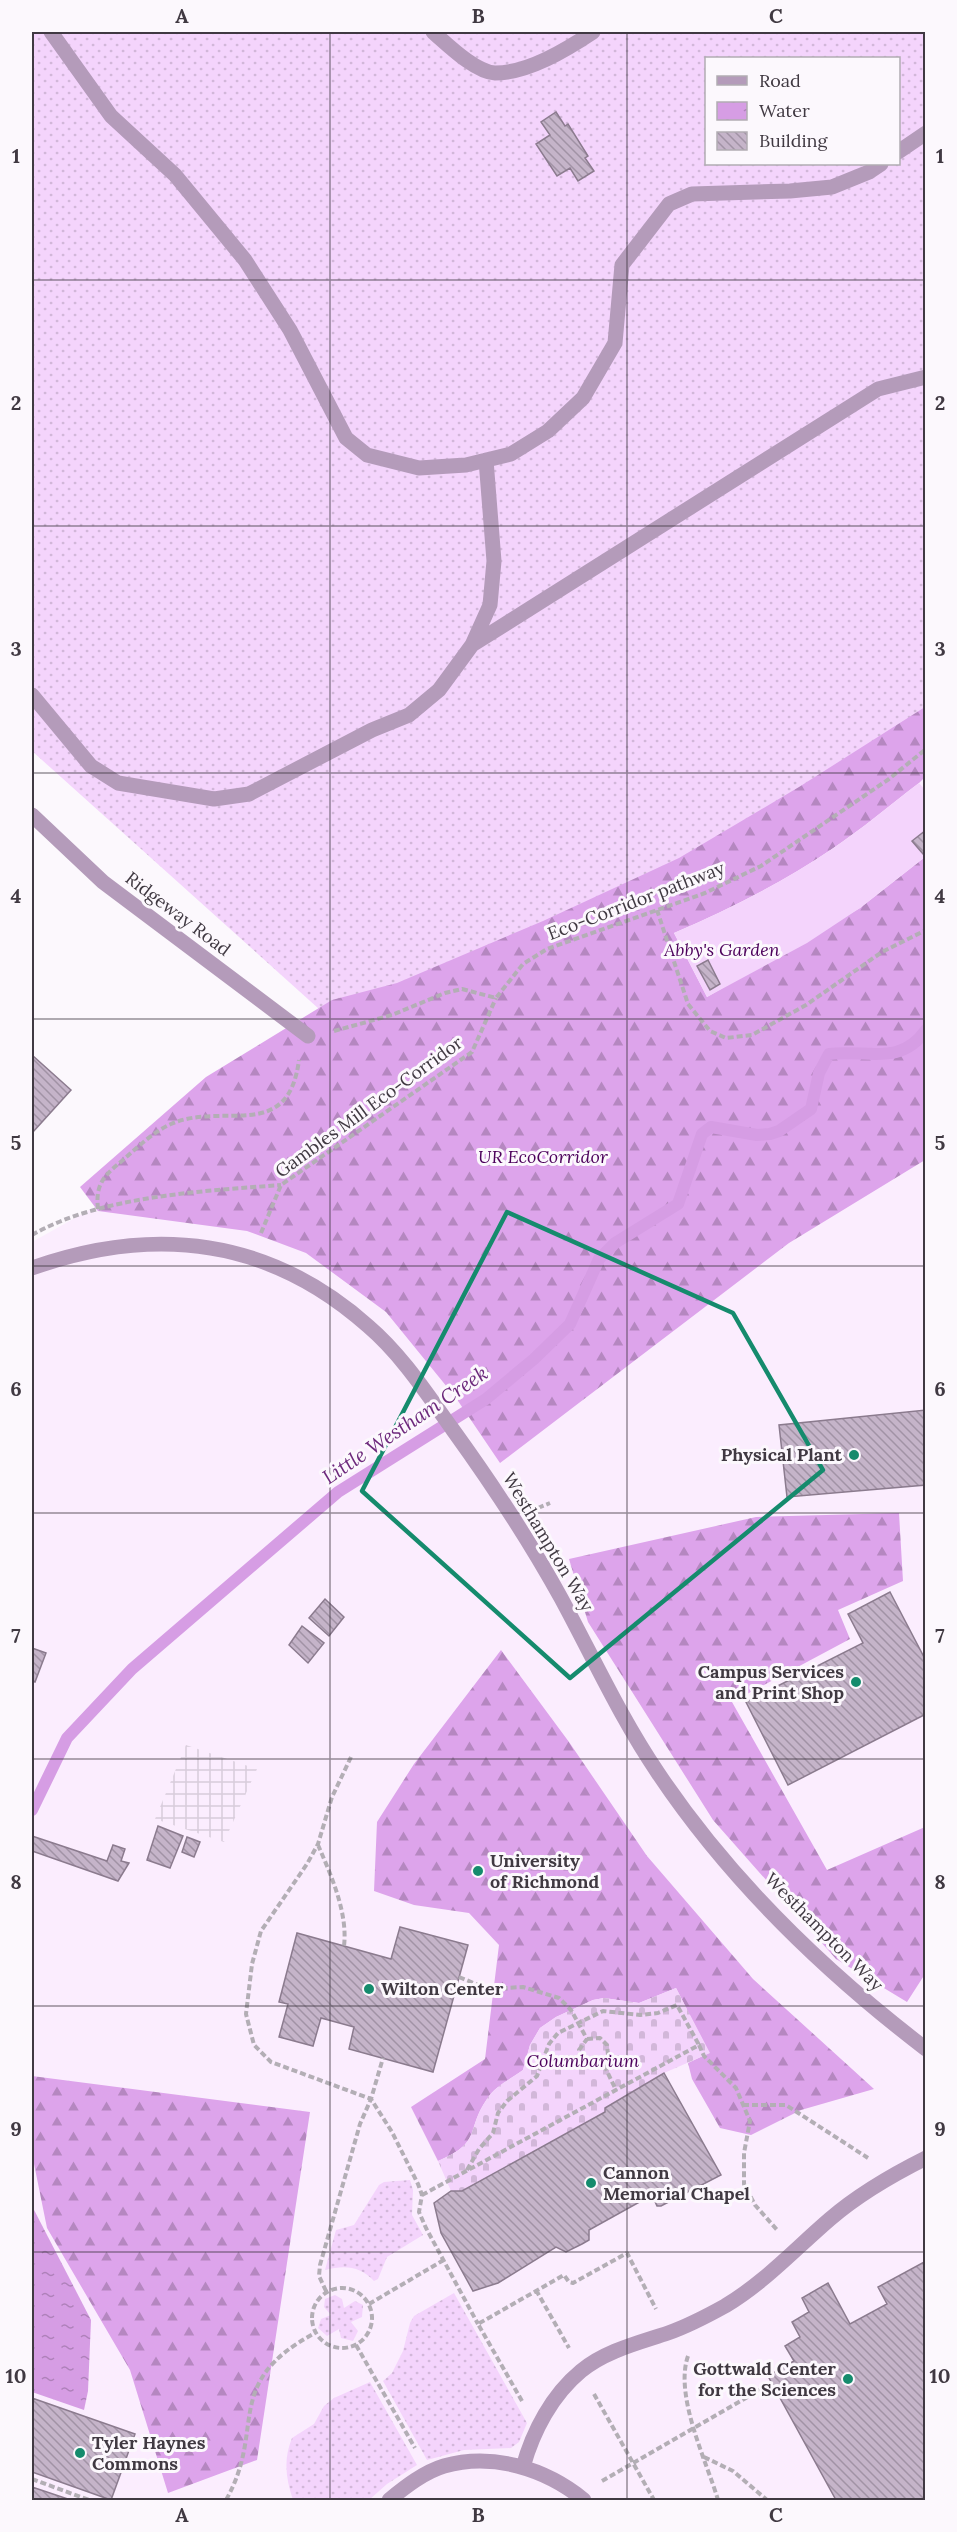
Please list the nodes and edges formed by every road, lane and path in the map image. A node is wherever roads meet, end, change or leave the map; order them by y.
1 (51, 32) edge
2 (433, 32) edge
3 (593, 32) edge
4 (926, 133) edge
5 (900, 151) edge
6 (880, 165) edge
7 (926, 377) edge
8 (486, 460) junction
9 (472, 645) junction
10 (32, 695) edge
11 (926, 748) edge
12 (32, 815) edge
13 (657, 910) junction
14 (926, 930) edge
15 (496, 998) junction
16 (308, 1036) junction
17 (281, 1185) junction
18 (98, 1209) junction
19 (32, 1235) edge
20 (258, 1239) dead end
21 (32, 1268) edge
22 (351, 1757) dead end
23 (318, 1844) junction
24 (344, 1946) dead end
25 (459, 1977) dead end
26 (577, 2022) junction
27 (587, 2039) junction
28 (699, 2045) junction
29 (926, 2049) edge
30 (383, 2058) dead end
31 (603, 2063) junction
32 (616, 2090) junction
33 (371, 2099) junction
34 (743, 2105) junction
35 (926, 2158) edge
36 (466, 2171) junction
37 (894, 2174) junction
38 (422, 2195) junction
39 (797, 2250) junction
40 (442, 2261) junction
41 (536, 2290) junction
42 (326, 2291) junction
43 (369, 2304) junction
44 (699, 2320) junction
45 (478, 2324) junction
46 (315, 2333) junction
47 (668, 2333) junction
48 (356, 2345) junction
49 (581, 2371) junction
50 (772, 2383) dead end
51 (537, 2427) junction
52 (695, 2427) junction
53 (417, 2452) dead end
54 (704, 2457) junction
55 (633, 2462) junction
56 (523, 2467) junction
57 (32, 2479) edge
58 (600, 2482) dead end
59 (89, 2500) edge
60 (226, 2500) edge
61 (389, 2500) edge
62 (584, 2500) edge
63 (654, 2500) edge
64 (718, 2500) edge
65 (767, 2500) edge

1 - 8 street
2 - 3 street
4 - 5 street
6 - 8 street
7 - 9 street
8 - 9 street
9 - 10 street
11 - 13 path, Eco-Corridor pathway
12 - 16 street, Ridgeway Road
13 - 14 path
13 - 15 path, Eco-Corridor pathway
15 - 16 path
15 - 17 path, Gambles Mill Eco-Corridor
16 - 18 path
17 - 18 path
17 - 20 path, Gambles Mill Eco-Corridor
18 - 19 path
21 - 29 street, Westhampton Way
22 - 23 path
23 - 24 path
23 - 33 path
25 - 26 path
26 - 27 path
26 - 28 path
26 - 36 path
27 - 31 path
27 - 31 path
28 - 32 path
28 - 34 path
30 - 33 path
31 - 32 path
32 - 36 path
33 - 38 path
33 - 42 path
34 - 37 path
34 - 39 path
35 - 37 street
36 - 38 path
37 - 39 street
38 - 40 path
39 - 44 street
40 - 43 path
40 - 45 path
41 - 45 path
41 - 47 path
41 - 49 path
42 - 43 path
42 - 46 path
43 - 48 path
44 - 47 street
44 - 52 path
45 - 51 path
46 - 48 path
46 - 60 path
47 - 49 street
48 - 53 path
49 - 51 street
49 - 55 path
50 - 52 path
51 - 56 street
52 - 54 path
52 - 55 path
54 - 64 path
54 - 65 path
55 - 58 path
55 - 63 path
56 - 61 street
56 - 62 street
57 - 59 path

